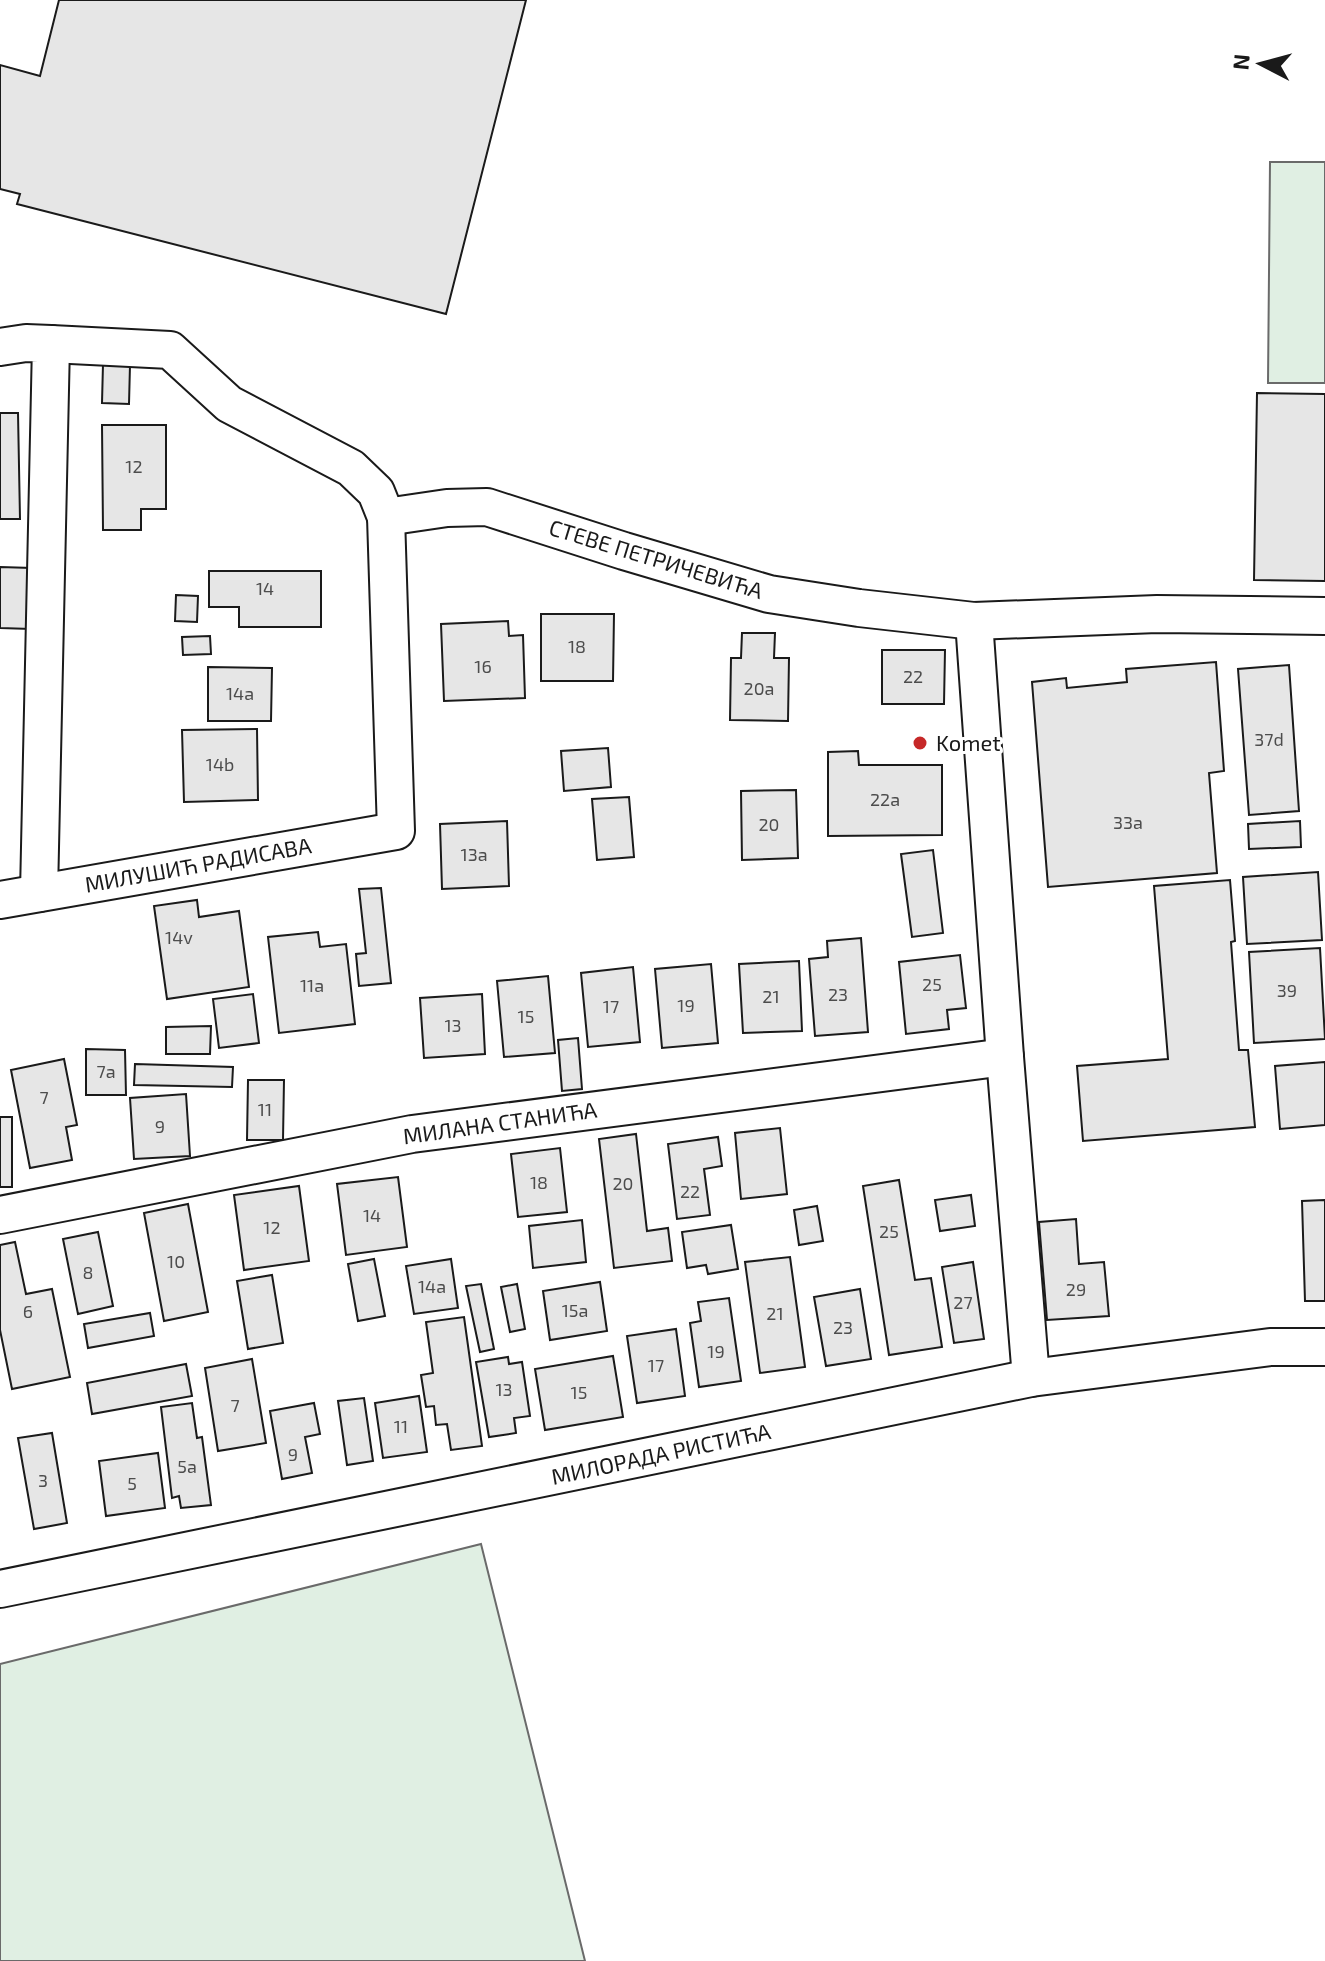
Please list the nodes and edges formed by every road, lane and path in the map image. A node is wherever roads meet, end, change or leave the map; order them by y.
1 (51, 344) junction
2 (0, 347) edge
3 (386, 517) junction
4 (1325, 616) edge
5 (974, 621) junction
6 (39, 893) junction
7 (0, 900) edge
8 (1005, 1057) junction
9 (0, 1215) edge
10 (1325, 1347) edge
11 (1031, 1378) junction
12 (0, 1589) edge

1 - 2 street
1 - 3 street
1 - 6 street
3 - 5 street, СТЕВЕ ПЕТРИЧЕВИЋА
3 - 6 street, МИЛУШИЋ РАДИСАВА
4 - 5 street, СТЕВЕ ПЕТРИЧЕВИЋА
5 - 8 street
6 - 7 street, МИЛУШИЋ РАДИСАВА
8 - 9 street, МИЛАНА СТАНИЋА
8 - 11 street
10 - 11 street, МИЛОРАДА РИСТИЋА
11 - 12 street, МИЛОРАДА РИСТИЋА

